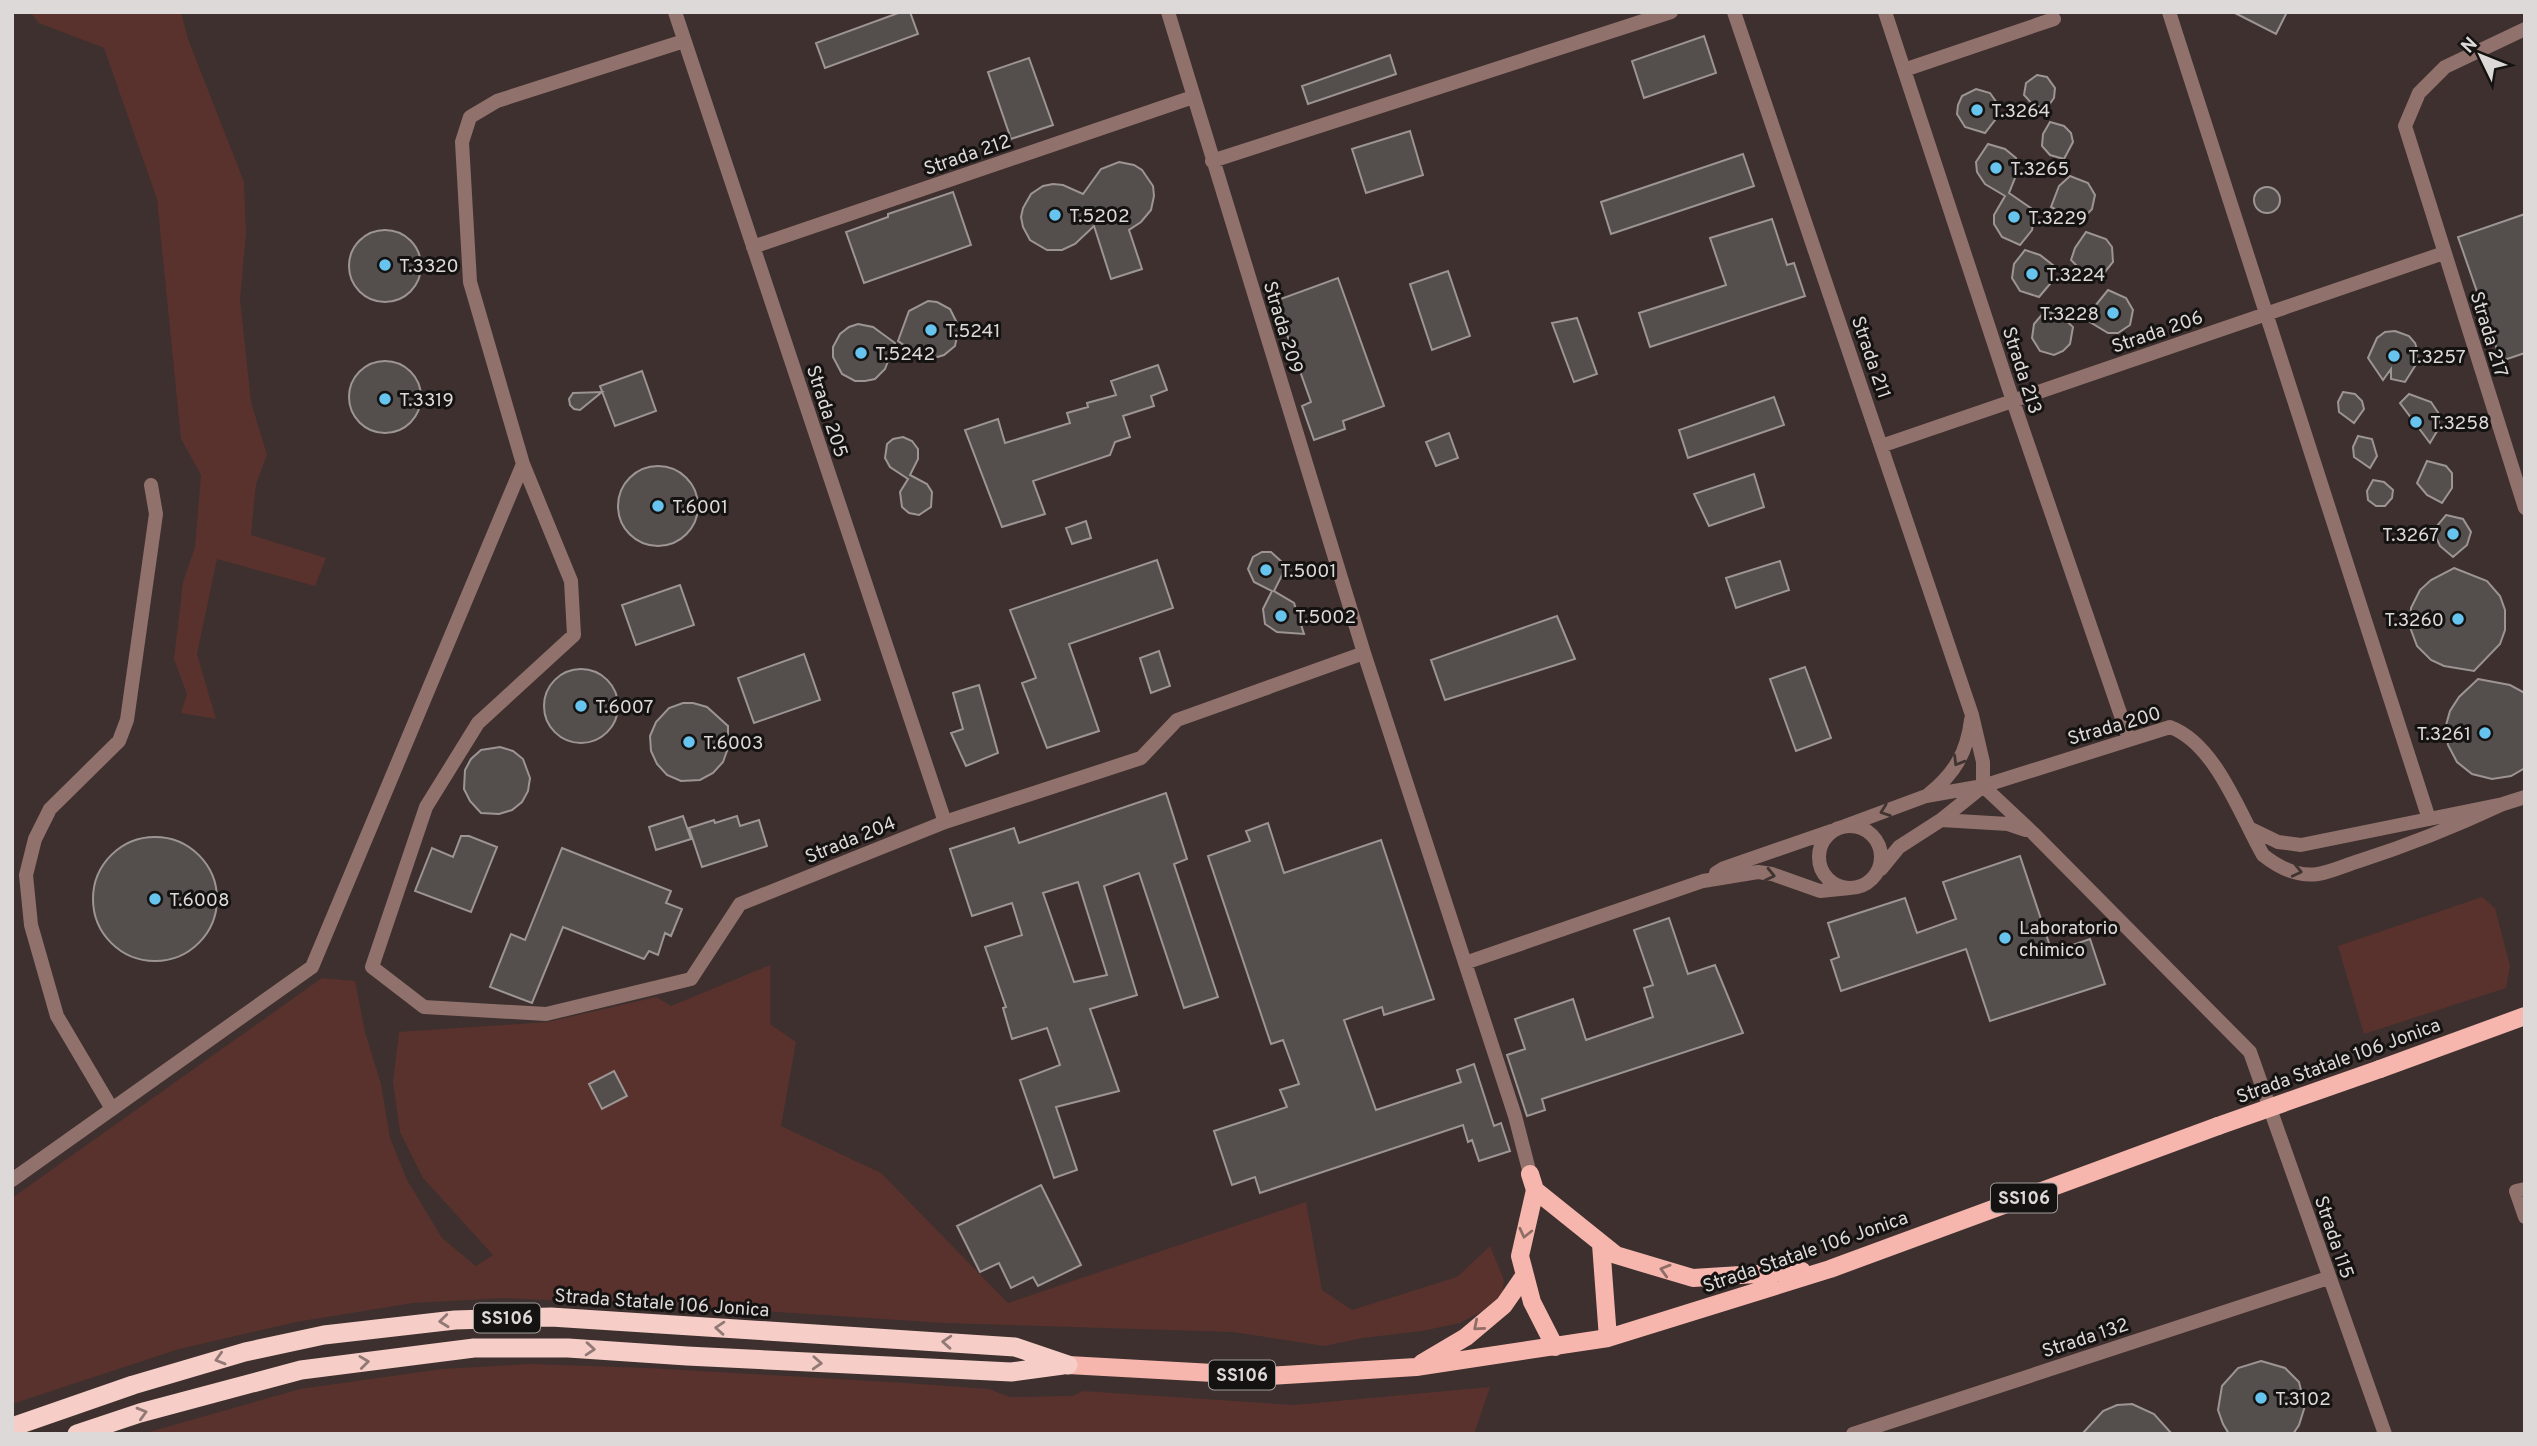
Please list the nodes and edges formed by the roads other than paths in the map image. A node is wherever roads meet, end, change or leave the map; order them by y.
1 (675, 12) edge
2 (1168, 12) edge
3 (1671, 12) edge
4 (1734, 12) edge
5 (1885, 12) edge
6 (2169, 12) edge
7 (2053, 19) dead end
8 (2525, 30) edge
9 (684, 41) junction
10 (1904, 70) junction
11 (1193, 97) junction
12 (1212, 161) junction
13 (753, 247) junction
14 (2444, 253) junction
15 (2267, 314) junction
16 (2013, 401) junction
17 (1881, 446) junction
18 (523, 464) junction
19 (151, 485) dead end
20 (2525, 508) edge
21 (1364, 653) junction
22 (1972, 715) junction
23 (2129, 738) junction
24 (1983, 786) junction
25 (1926, 796) junction
26 (2525, 797) edge
27 (2503, 804) junction
28 (1941, 820) junction
29 (2429, 820) junction
30 (945, 822) junction
31 (1840, 828) junction
32 (2249, 828) junction
33 (2033, 833) junction
34 (1876, 874) junction
35 (1703, 881) junction
36 (1850, 888) junction
37 (1465, 962) junction
38 (2525, 1016) edge
39 (112, 1109) junction
40 (12, 1180) edge
41 (1532, 1182) junction
42 (2521, 1190) edge
43 (2525, 1217) edge
44 (1601, 1244) junction
45 (1830, 1269) junction
46 (1524, 1276) junction
47 (2328, 1278) junction
48 (1608, 1338) junction
49 (1555, 1348) junction
50 (1068, 1365) junction
51 (1416, 1367) junction
52 (12, 1427) edge
53 (77, 1434) edge
54 (1853, 1434) edge
55 (2385, 1434) edge

1 - 9 lane, Strada 205
2 - 11 lane, Strada 209
3 - 12 lane
4 - 17 lane, Strada 211
5 - 10 lane, Strada 213
6 - 15 lane
7 - 10 lane
8 - 14 lane, Strada 217
9 - 13 lane, Strada 205
9 - 18 lane
10 - 16 lane, Strada 213
11 - 12 lane, Strada 209
11 - 13 lane, Strada 212
12 - 21 lane, Strada 209
13 - 30 lane, Strada 205
14 - 15 lane, Strada 206
14 - 20 lane, Strada 217
15 - 16 lane, Strada 206
15 - 29 lane
16 - 17 lane, Strada 206
16 - 23 lane, Strada 213
17 - 22 lane, Strada 211
18 - 30 lane, Strada 204
18 - 39 lane
19 - 39 lane
21 - 30 lane, Strada 204
21 - 37 lane, Strada 209
22 - 24 lane, Strada 211
22 -> 25 lane
23 - 24 lane, Strada 200
23 - 32 lane, Strada 200
24 - 25 lane
24 - 28 lane
24 - 33 lane
25 -> 31 lane
26 - 27 lane, Strada 200
27 - 29 lane, Strada 200
32 -> 27 lane, Strada 200
28 - 33 lane
28 - 34 lane
29 - 32 lane, Strada 200
31 - 34 lane
31 - 35 lane
31 - 36 lane
33 - 47 lane, Strada 115
34 - 36 lane
35 -> 36 lane
35 - 37 lane
37 - 41 lane, Strada 209
38 - 45 main road, Strada Statale 106 Jonica / SS106, bridge
39 - 40 lane
41 - 44 main road
41 -> 46 main road
42 - 43 lane
45 -> 44 main road
44 - 48 main road
45 - 48 main road, Strada Statale 106 Jonica / SS106
46 - 49 main road
46 -> 51 main road
47 - 54 lane, Strada 132
47 - 55 lane, Strada 115
48 - 49 main road, Strada Statale 106 Jonica / SS106
49 - 51 main road, Strada Statale 106 Jonica / SS106
50 - 51 main road, Strada Statale 106 Jonica / SS106
50 -> 52 highway, Strada Statale 106 Jonica / SS106
53 -> 50 highway, Strada Statale 106 Jonica / SS106

